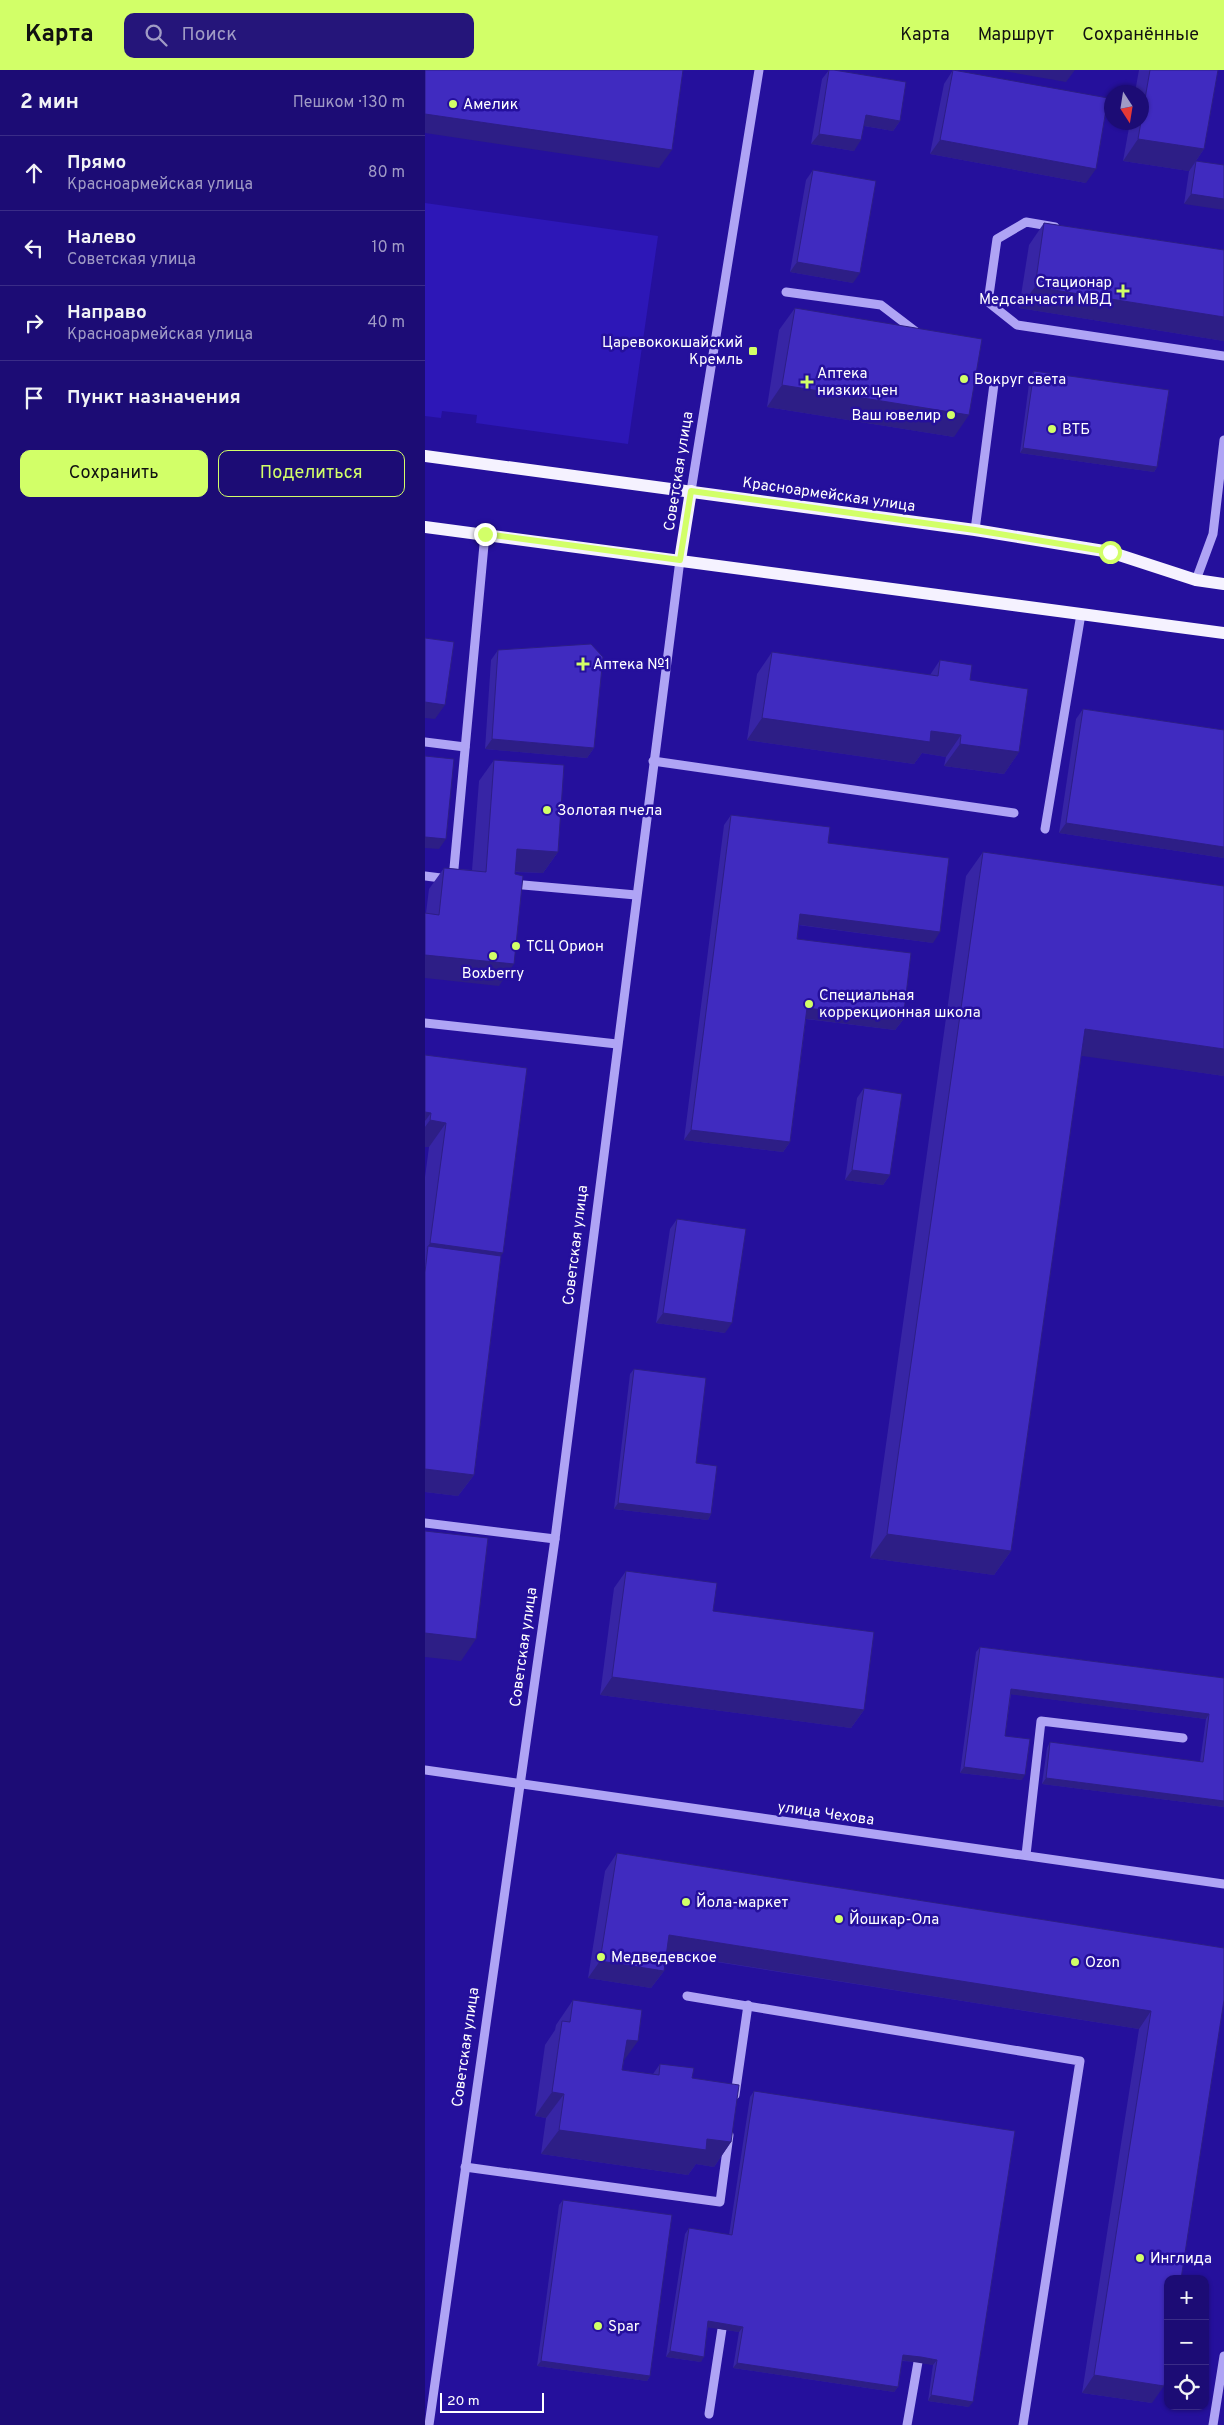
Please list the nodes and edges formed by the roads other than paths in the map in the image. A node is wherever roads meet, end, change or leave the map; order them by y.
1 (759, 70) edge
2 (1064, 229) edge
3 (786, 292) dead end
4 (928, 340) edge
5 (1224, 356) edge
6 (994, 384) dead end
7 (1224, 440) edge
8 (425, 456) edge
9 (691, 491) junction
10 (425, 526) edge
11 (975, 530) junction
12 (485, 534) junction
13 (680, 560) junction
14 (1196, 580) junction
15 (1224, 584) edge
16 (1081, 614) junction
17 (1224, 633) edge
18 (425, 742) edge
19 (465, 746) junction
20 (653, 761) junction
21 (1014, 813) dead end
22 (1045, 829) dead end
23 (425, 876) edge
24 (501, 883) edge
25 (636, 895) junction
26 (425, 1023) edge
27 (617, 1044) junction
28 (425, 1523) edge
29 (555, 1538) junction
30 (1183, 1738) dead end
31 (425, 1770) edge
32 (521, 1784) junction
33 (1026, 1855) junction
34 (1224, 1884) edge
35 (687, 1996) dead end
36 (748, 2005) junction
37 (734, 2104) edge
38 (731, 2123) edge
39 (465, 2167) junction
40 (722, 2330) edge
41 (1224, 2356) edge
42 (918, 2362) edge
43 (430, 2392) edge
44 (709, 2414) dead end
45 (429, 2425) edge
46 (907, 2425) edge
47 (1023, 2425) edge
48 (1213, 2425) edge

1 - 9 street, Советская улица
2 - 5 street
3 - 4 street
6 - 11 street
7 - 14 street
8 - 9 main road, Красноармейская улица
9 - 11 main road, Красноармейская улица
9 - 13 main road, Советская улица
10 - 12 main road
11 - 14 main road, Красноармейская улица
12 - 13 main road
12 - 19 street
13 - 16 main road
13 - 20 street, Советская улица
14 - 15 main road, Красноармейская улица
16 - 17 main road
16 - 22 street
18 - 19 street
19 - 23 street
20 - 21 street
20 - 25 street, Советская улица
24 - 25 street
25 - 27 street, Советская улица
26 - 27 street
27 - 29 street, Советская улица
28 - 29 street
29 - 32 street, Советская улица
30 - 33 street
31 - 32 street, улица Чехова
32 - 33 street, улица Чехова
32 - 39 street, Советская улица
33 - 34 street, улица Чехова
35 - 36 street
36 - 37 street
36 - 47 street
38 - 39 street
39 - 43 street, Советская улица
40 - 44 street
41 - 48 street
42 - 46 street
43 - 45 street, Советская улица

